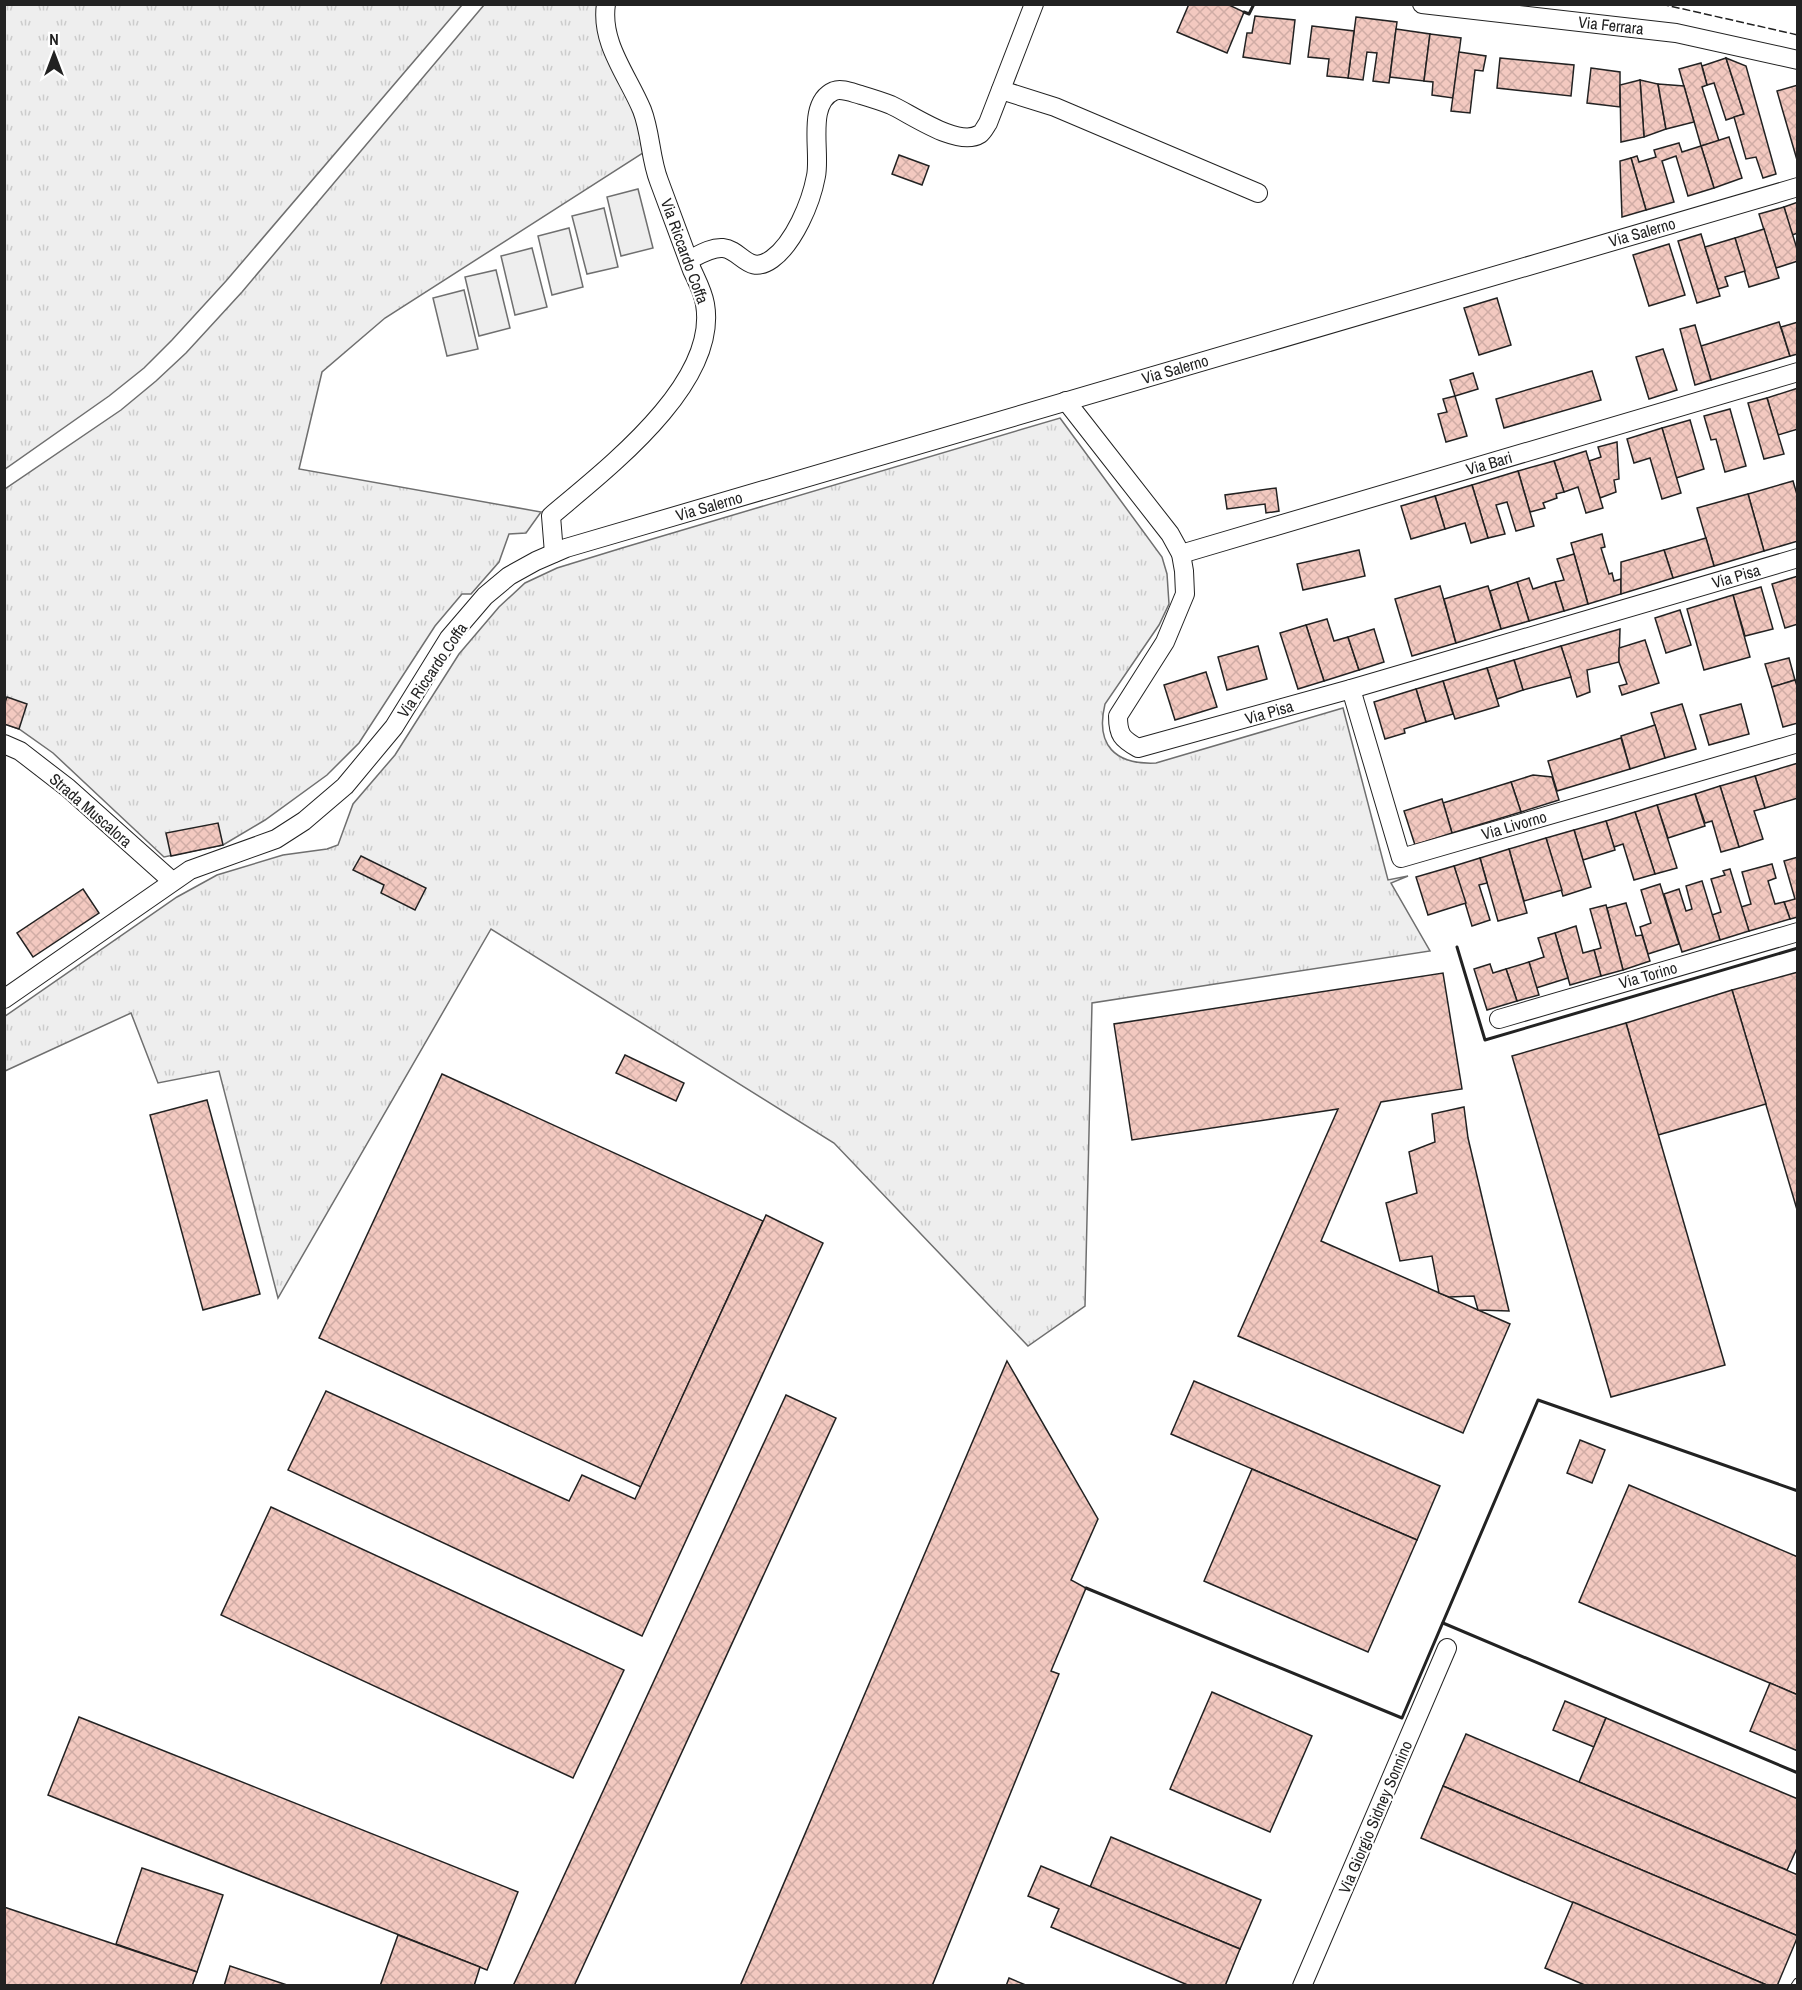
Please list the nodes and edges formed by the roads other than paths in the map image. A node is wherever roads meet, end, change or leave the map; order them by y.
1 (606, 4) edge
2 (1034, 4) edge
3 (1422, 4) edge
4 (1797, 60) edge
5 (1001, 90) junction
6 (1797, 187) edge
7 (1258, 193) dead end
8 (689, 260) junction
9 (1797, 372) edge
10 (1066, 401) junction
11 (554, 553) junction
12 (1181, 554) junction
13 (1797, 558) edge
14 (1351, 689) junction
15 (1797, 743) edge
16 (4, 744) edge
17 (172, 881) junction
18 (1797, 932) edge
19 (4, 999) edge
20 (1499, 1019) dead end
21 (1447, 1648) dead end
22 (1302, 1986) edge

1 - 8 street, Via Riccardo Coffa
2 - 5 street
3 - 4 street, Via Ferrara
5 - 7 street
5 - 8 street
6 - 10 street, Via Salerno
8 - 11 street, Via Riccardo Coffa
9 - 12 street, Via Bari
10 - 11 street, Via Salerno
10 - 12 street, Via Pisa
11 - 17 street, Via Riccardo Coffa
12 - 14 street, Via Pisa
13 - 14 street, Via Pisa
14 - 15 street, Via Livorno
16 - 17 street, Strada Muscalora
17 - 19 street, Via Riccardo Coffa
18 - 20 street, Via Torino
21 - 22 street, Via Giorgio Sidney Sonnino

